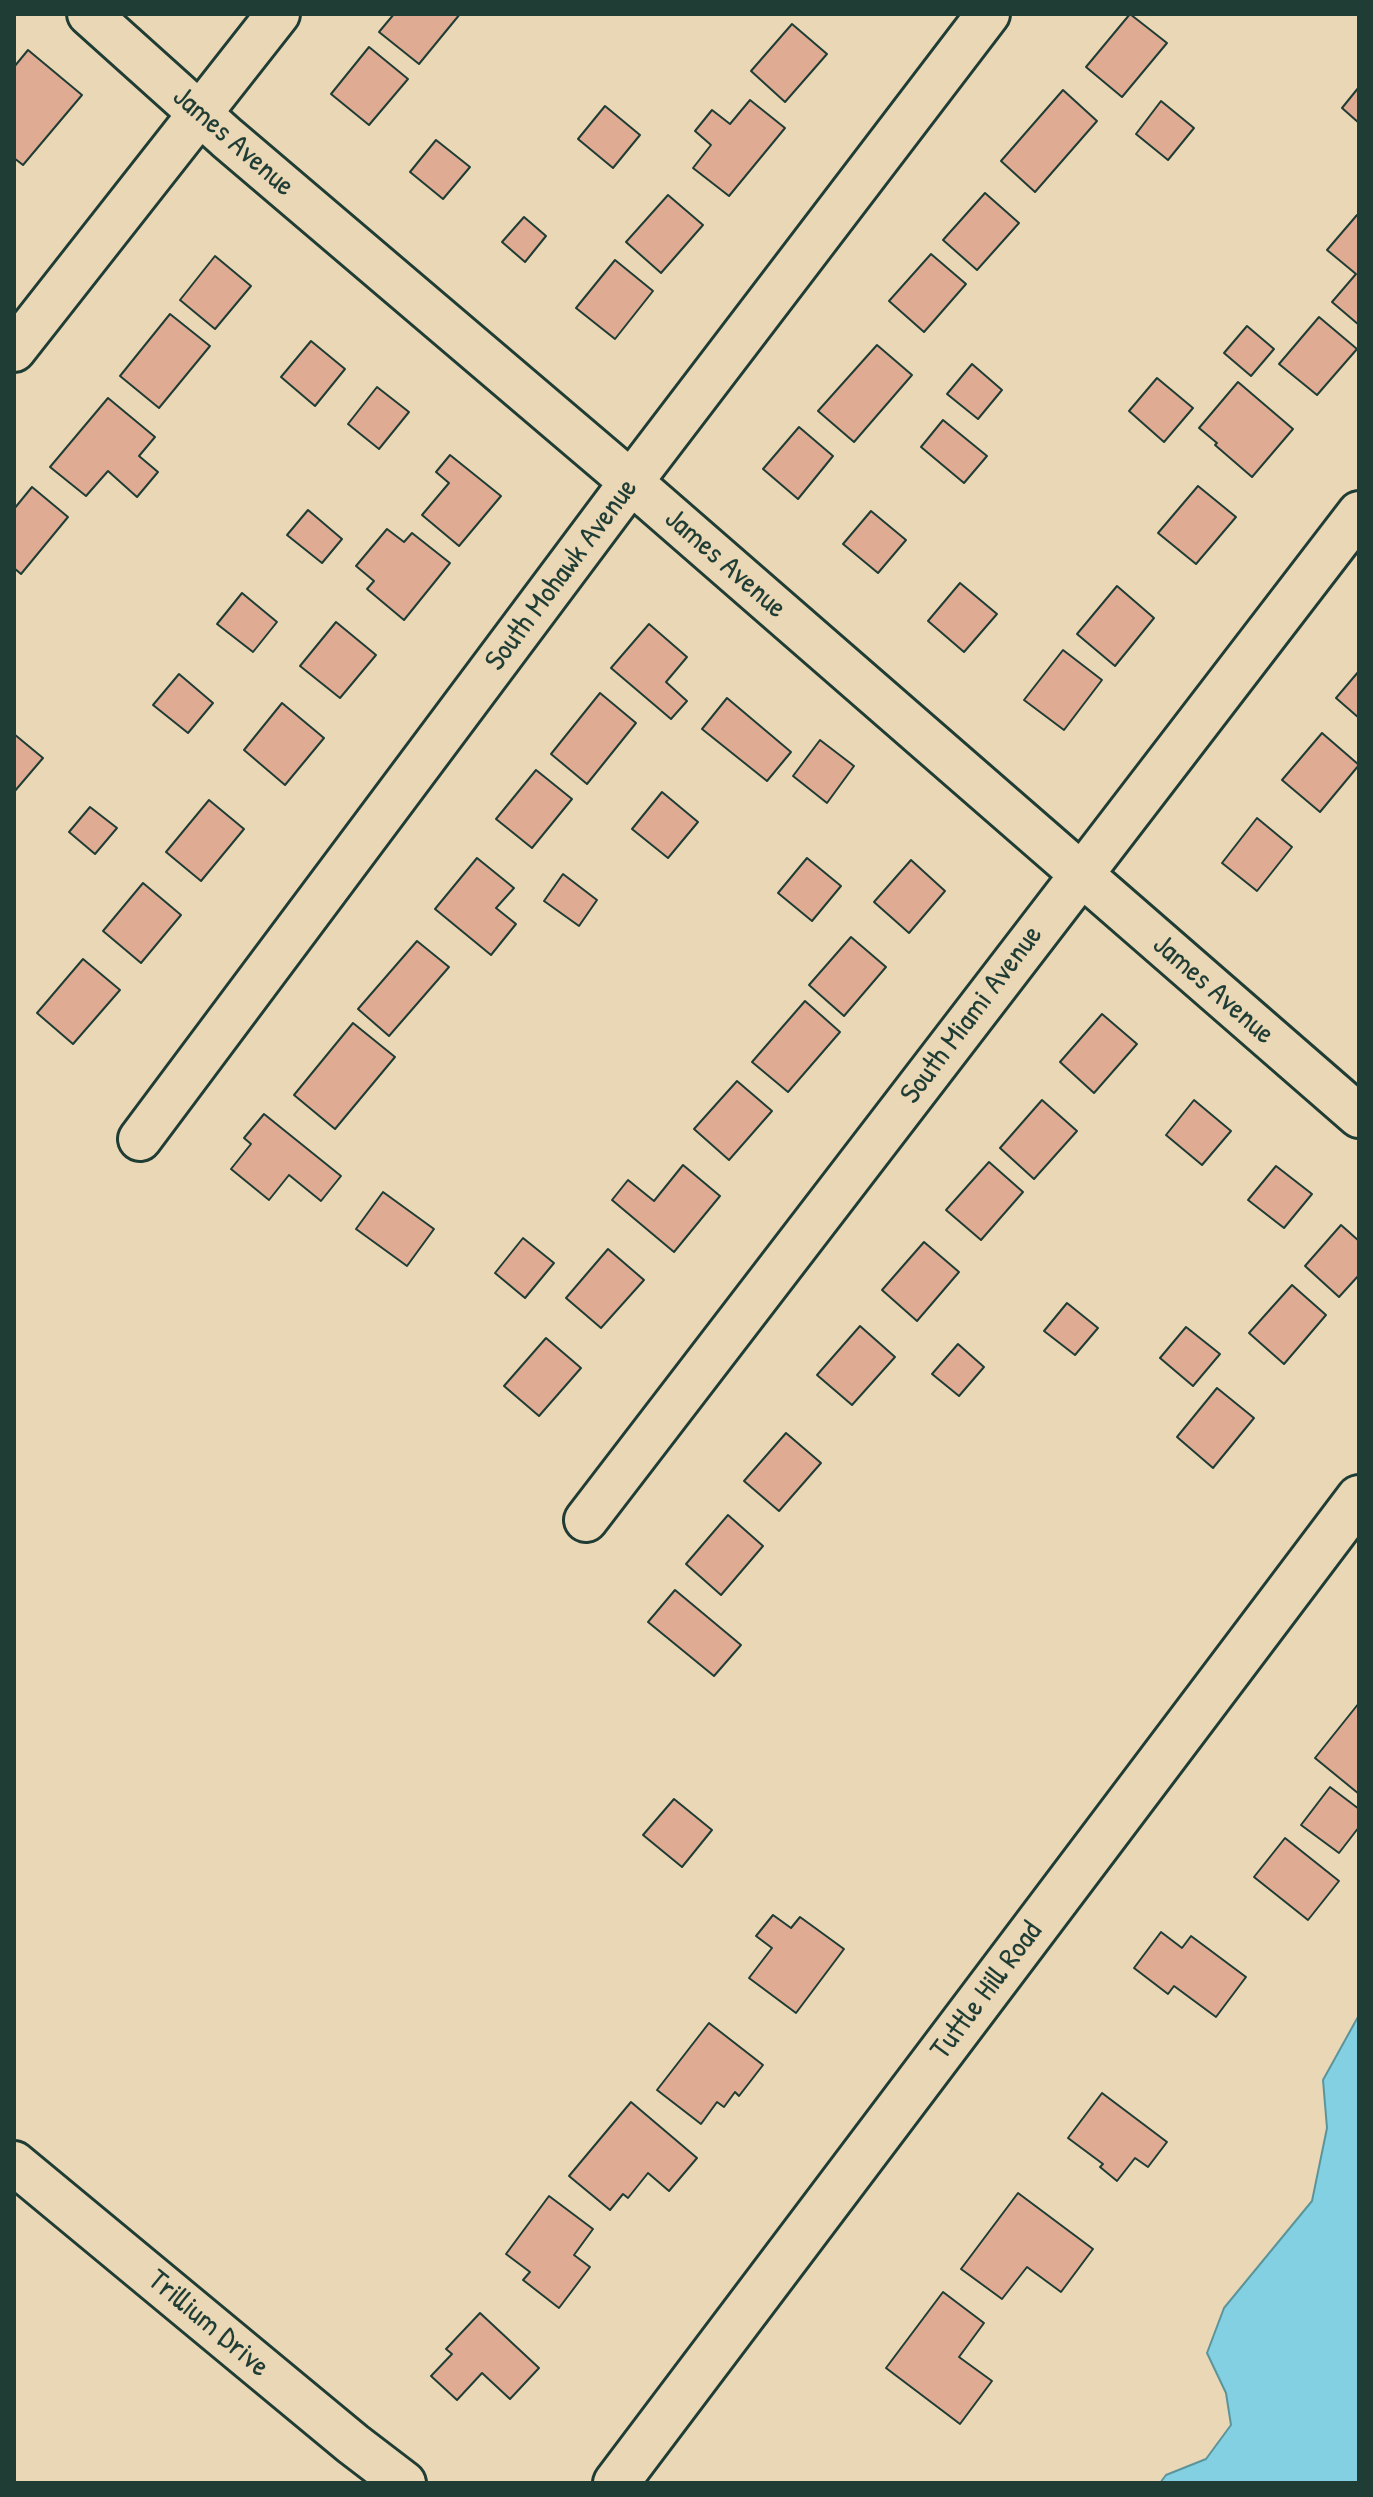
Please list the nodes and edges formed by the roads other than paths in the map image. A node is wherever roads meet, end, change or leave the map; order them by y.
1 (89, 14) edge
2 (278, 14) edge
3 (988, 14) edge
4 (200, 114) junction
5 (14, 350) edge
6 (631, 482) junction
7 (1359, 513) edge
8 (1081, 873) junction
9 (1359, 1116) edge
10 (140, 1139) dead end
11 (1359, 1498) edge
12 (586, 1520) dead end
13 (14, 2163) edge
14 (404, 2483) edge
15 (616, 2483) edge

1 - 4 street, James Avenue
2 - 4 street
3 - 6 street, South Mohawk Avenue
4 - 5 street
4 - 6 street, James Avenue
6 - 8 street, James Avenue
6 - 10 street, South Mohawk Avenue
7 - 8 street, South Miami Avenue
8 - 9 street, James Avenue
8 - 12 street, South Miami Avenue
11 - 15 main road, Tuttle Hill Road
13 - 14 street, Trillium Drive

